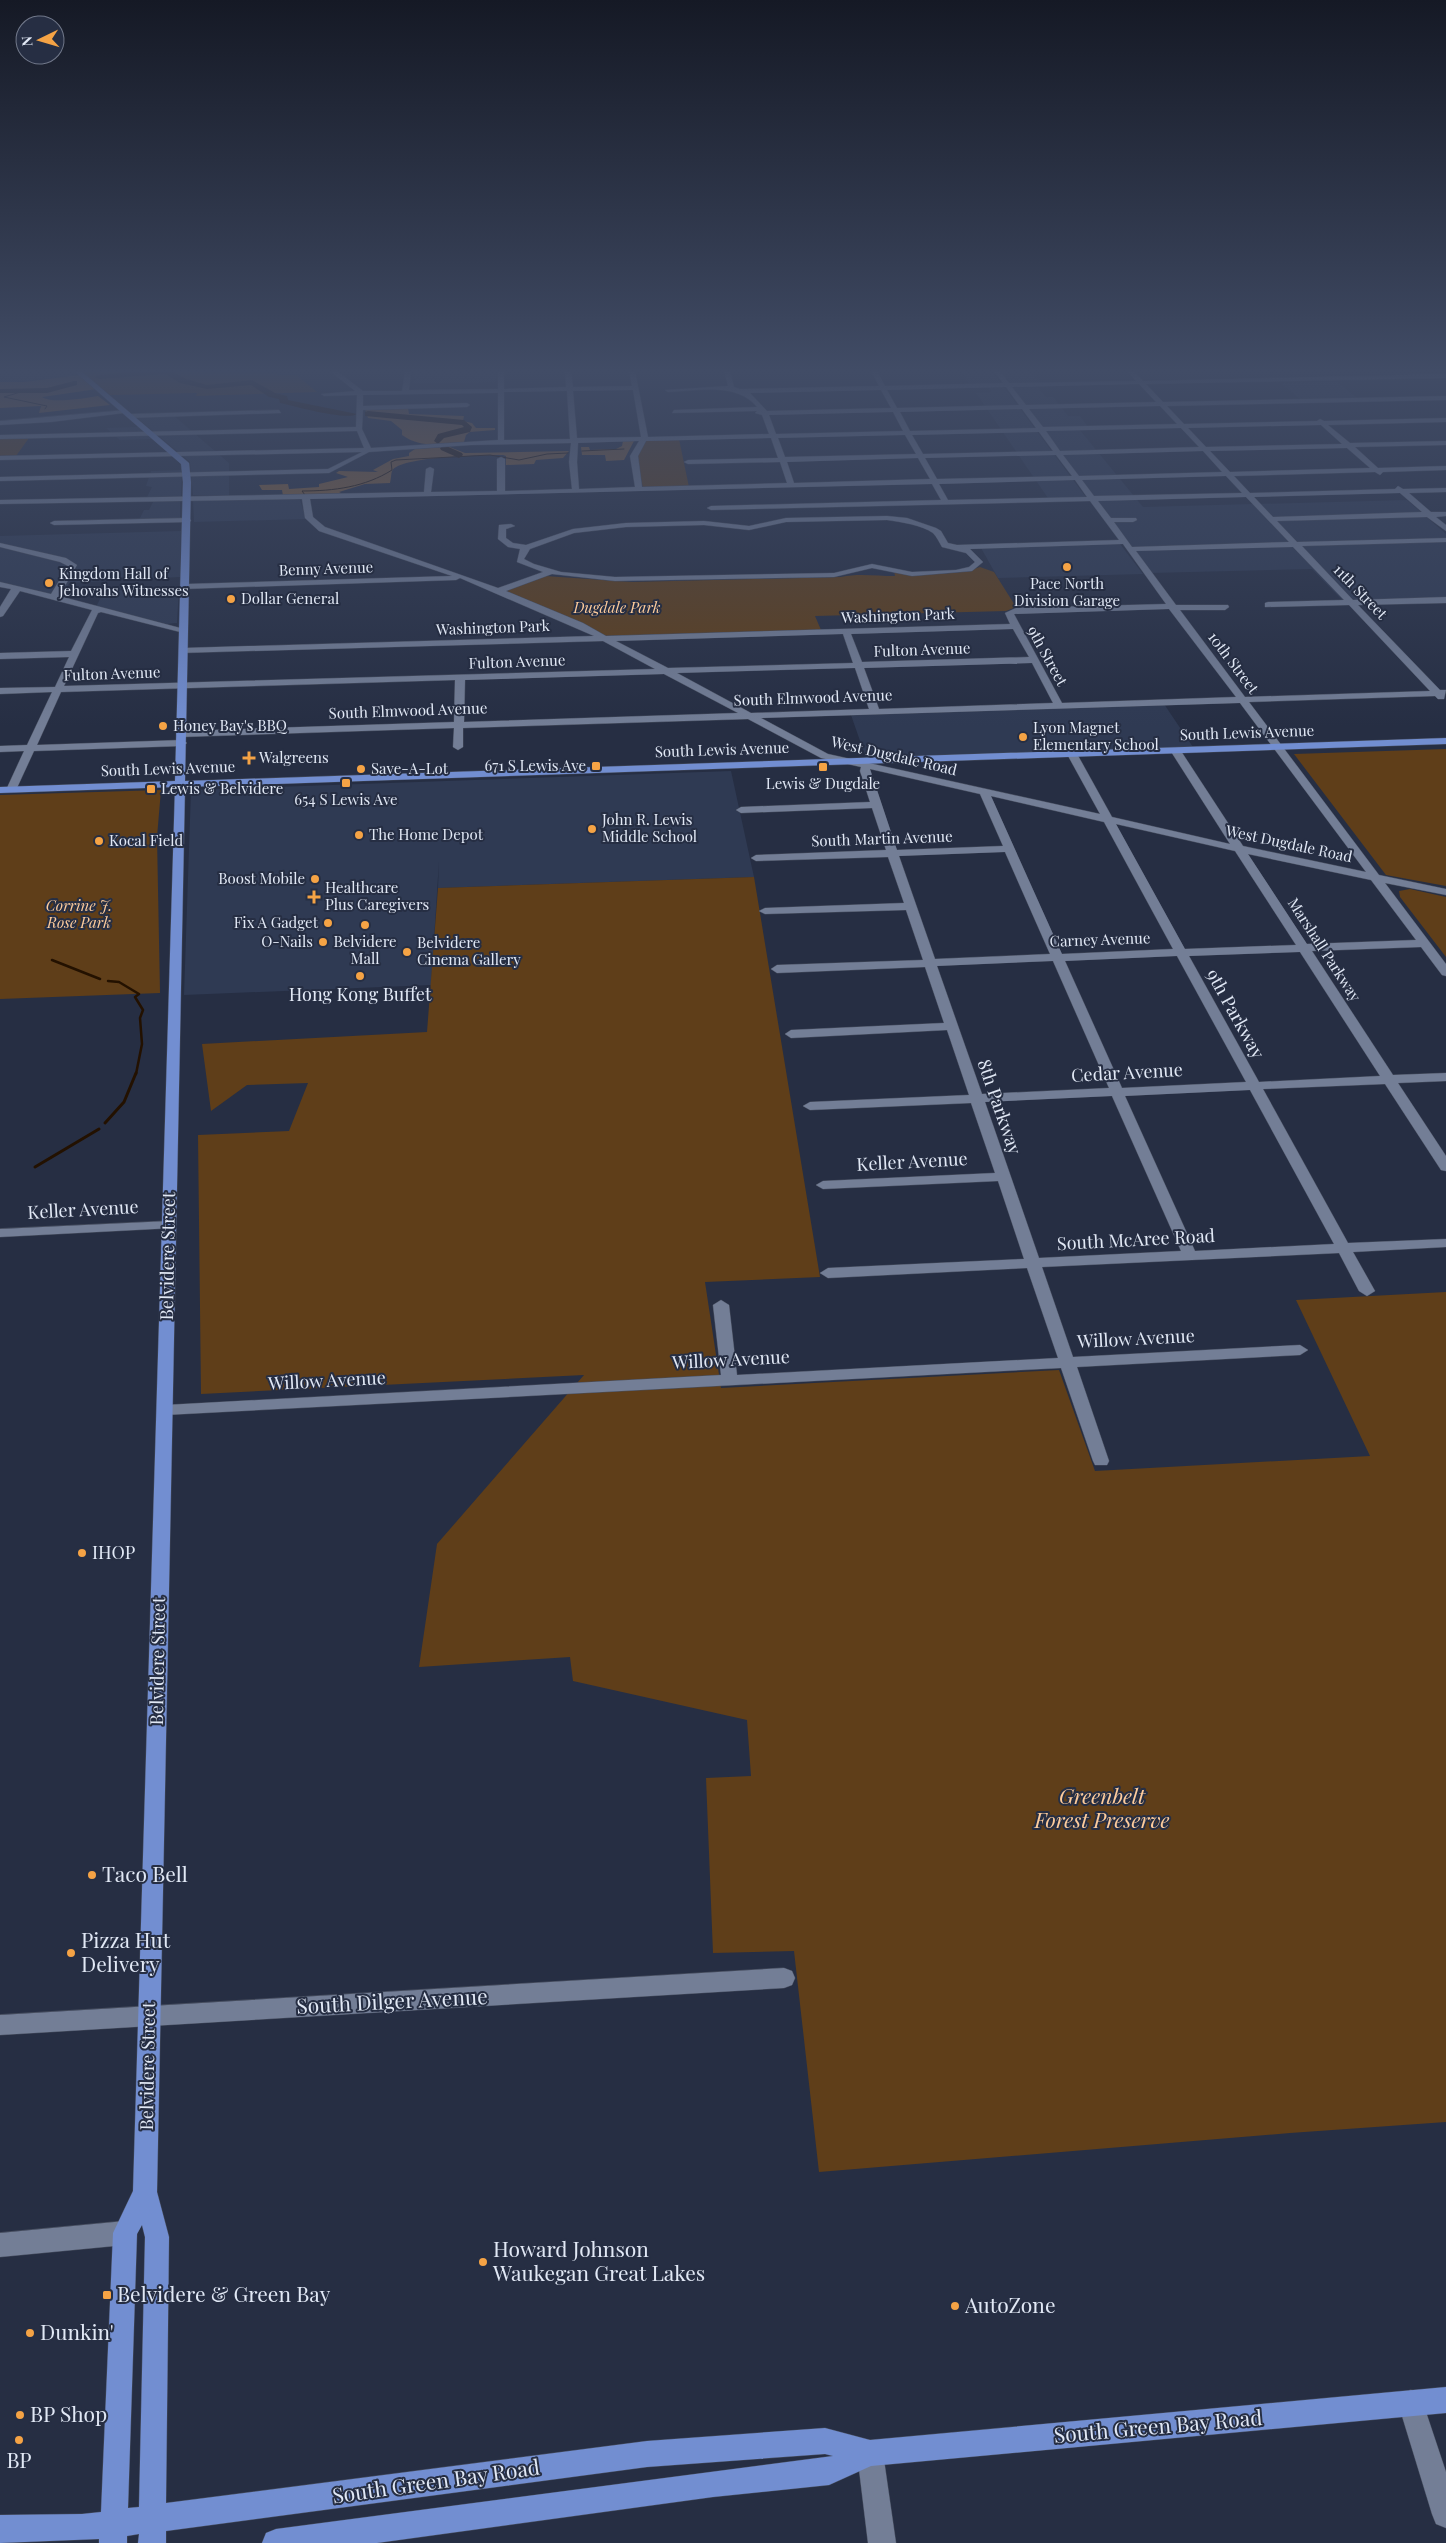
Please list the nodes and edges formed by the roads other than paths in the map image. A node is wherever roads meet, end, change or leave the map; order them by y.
1 (187, 490) edge
2 (428, 490) edge
3 (501, 490) edge
4 (639, 490) joint
5 (649, 490) edge
6 (793, 490) edge
7 (939, 490) edge
8 (1084, 490) edge
9 (1242, 490) edge
10 (1446, 490) edge
11 (576, 491) joint
12 (1402, 491) junction
13 (501, 493) junction
14 (427, 495) junction
15 (1247, 495) junction
16 (187, 498) junction
17 (306, 498) junction
18 (1091, 499) junction
19 (0, 502) edge
20 (946, 503) junction
21 (801, 506) junction
22 (711, 508) dead end
23 (1446, 514) edge
24 (1429, 515) junction
25 (1270, 519) junction
26 (187, 520) junction
27 (1107, 520) junction
28 (1133, 520) dead end
29 (54, 523) dead end
30 (511, 526) dead end
31 (1446, 529) edge
32 (1446, 540) edge
33 (1295, 544) junction
34 (0, 545) edge
35 (1126, 546) junction
36 (527, 547) junction
37 (951, 547) junction
38 (550, 572) junction
39 (467, 578) junction
40 (0, 584) edge
41 (186, 587) junction
42 (18, 588) junction
43 (498, 591) junction
44 (52, 597) junction
45 (1442, 600) edge
46 (1351, 603) junction
47 (1224, 606) dead end
48 (1172, 607) junction
49 (1446, 607) edge
50 (99, 609) junction
51 (0, 614) edge
52 (1277, 616) dead end
53 (1015, 626) junction
54 (184, 630) junction
55 (846, 631) junction
56 (604, 638) junction
57 (183, 651) junction
58 (75, 654) junction
59 (0, 656) edge
60 (1034, 660) junction
61 (858, 666) junction
62 (666, 671) junction
63 (460, 677) junction
64 (181, 686) junction
65 (58, 689) junction
66 (0, 691) edge
67 (1441, 693) edge
68 (1241, 699) junction
69 (1446, 702) edge
70 (1060, 705) junction
71 (875, 711) junction
72 (748, 716) junction
73 (460, 724) junction
74 (181, 738) junction
75 (1446, 741) edge
76 (458, 747) dead end
77 (1277, 747) junction
78 (31, 748) junction
79 (0, 749) edge
80 (1175, 750) junction
81 (820, 753) junction
82 (1072, 754) junction
83 (846, 761) junction
84 (811, 762) junction
85 (866, 766) junction
86 (182, 784) junction
87 (5, 790) edge
88 (984, 792) junction
89 (876, 805) junction
90 (741, 810) dead end
91 (1109, 820) junction
92 (1009, 849) junction
93 (1240, 849) junction
94 (893, 853) junction
95 (756, 858) dead end
96 (1375, 878) junction
97 (1446, 892) edge
98 (911, 906) junction
99 (765, 911) dead end
100 (1424, 943) junction
101 (1304, 948) junction
102 (1182, 953) junction
103 (1057, 958) junction
104 (930, 963) junction
105 (776, 969) dead end
106 (1446, 972) edge
107 (952, 1026) junction
108 (791, 1034) dead end
109 (1446, 1077) edge
110 (1390, 1080) junction
111 (1255, 1086) junction
112 (1117, 1092) junction
113 (977, 1099) junction
114 (810, 1106) dead end
115 (1446, 1167) edge
116 (1003, 1177) junction
117 (823, 1185) dead end
118 (169, 1225) junction
119 (0, 1233) edge
120 (1446, 1243) edge
121 (1343, 1248) junction
122 (1190, 1256) junction
123 (1033, 1264) junction
124 (828, 1273) dead end
125 (1367, 1291) dead end
126 (721, 1305) dead end
127 (1300, 1350) dead end
128 (1067, 1362) junction
129 (730, 1380) junction
130 (165, 1410) junction
131 (1101, 1461) dead end
132 (784, 1978) dead end
133 (149, 2017) junction
134 (0, 2025) edge
135 (145, 2192) junction
136 (125, 2233) junction
137 (0, 2245) edge
138 (1446, 2400) edge
139 (1411, 2403) junction
140 (870, 2454) junction
141 (1446, 2514) edge
142 (0, 2530) edge
143 (152, 2531) edge
144 (114, 2534) edge
145 (276, 2543) edge
146 (882, 2543) edge

1 - 16 main road, Belvidere Street
2 - 14 street
3 - 13 street
4 - 5 street
4 - 11 street
6 - 21 street
7 - 20 street
8 - 18 street, 10th Street
9 - 15 street, 11th Street
10 - 12 street
11 - 13 street
12 - 15 street
12 - 24 street
13 - 14 street
14 - 17 street
15 - 18 street
15 - 25 street, 11th Street
16 - 17 street
16 - 19 street
16 - 26 main road, Belvidere Street
17 - 39 street, West Dugdale Road
18 - 20 street
18 - 27 street, 10th Street
20 - 21 street
21 - 22 street
23 - 24 street
24 - 25 street
24 - 31 street
25 - 33 street, 11th Street
26 - 29 street
26 - 41 main road, Belvidere Street
27 - 28 street
27 - 35 street, 10th Street
30 - 36 street
32 - 33 street
33 - 35 street
33 - 46 street, 11th Street
34 - 44 street
35 - 37 street
35 - 48 street, 10th Street
36 - 37 street
36 - 38 street
37 - 38 street
38 - 43 street
39 - 41 street, Benny Avenue
39 - 43 street, West Dugdale Road
40 - 42 street
41 - 54 main road, Belvidere Street
42 - 44 street
42 - 51 street
43 - 56 street, West Dugdale Road
44 - 50 street
45 - 46 street
45 - 49 street
46 - 52 street
46 - 67 street, 11th Street
47 - 48 street
48 - 53 street, 9th Street
48 - 68 street, 10th Street
50 - 54 street
50 - 58 street
53 - 55 street, Washington Park
53 - 60 street, 9th Street
54 - 57 main road, Belvidere Street
55 - 56 street, Washington Park
55 - 61 street
56 - 57 street, Washington Park
56 - 62 street, West Dugdale Road
57 - 64 main road, Belvidere Street
58 - 59 street
58 - 65 street
60 - 61 street, Fulton Avenue
60 - 70 street, 9th Street
61 - 62 street, Fulton Avenue
61 - 71 street
62 - 63 street, Fulton Avenue
62 - 72 street, West Dugdale Road
63 - 64 street, Fulton Avenue
63 - 73 street
64 - 65 street, Fulton Avenue
64 - 74 main road, Belvidere Street
65 - 66 street, Fulton Avenue
65 - 78 street
67 - 68 street, South Elmwood Avenue
67 - 69 street, 11th Street
68 - 70 street, South Elmwood Avenue
68 - 77 street, 10th Street
70 - 71 street, South Elmwood Avenue
71 - 72 street, South Elmwood Avenue
72 - 73 street, South Elmwood Avenue
72 - 81 street, West Dugdale Road
73 - 74 street, South Elmwood Avenue
73 - 76 street
74 - 78 street, South Elmwood Avenue
74 - 86 main road, Belvidere Street
75 - 77 main road, South Lewis Avenue
77 - 80 main road, South Lewis Avenue
77 - 96 street, 10th Street
78 - 79 street, South Elmwood Avenue
78 - 87 street
80 - 82 main road, South Lewis Avenue
80 - 93 street, Marshall Parkway
81 - 83 street, West Dugdale Road
81 - 84 main road
82 - 83 main road, South Lewis Avenue
82 - 91 street, 9th Parkway
83 - 84 main road, South Lewis Avenue
83 - 85 street, West Dugdale Road
84 - 86 main road, South Lewis Avenue
85 - 88 street, West Dugdale Road
85 - 89 street, 8th Parkway
86 - 87 main road, South Lewis Avenue
86 - 118 main road, Belvidere Street
88 - 91 street, West Dugdale Road
88 - 92 street
89 - 90 street
89 - 94 street, 8th Parkway
91 - 93 street, West Dugdale Road
91 - 102 street, 9th Parkway
92 - 94 street, South Martin Avenue
92 - 103 street
93 - 96 street, West Dugdale Road
93 - 101 street, Marshall Parkway
94 - 95 street, South Martin Avenue
94 - 98 street, 8th Parkway
96 - 97 street, West Dugdale Road
96 - 100 street, 10th Street
98 - 99 street
98 - 104 street, 8th Parkway
100 - 101 street, Carney Avenue
100 - 106 street, 10th Street
101 - 102 street, Carney Avenue
101 - 110 street, Marshall Parkway
102 - 103 street, Carney Avenue
102 - 111 street, 9th Parkway
103 - 104 street, Carney Avenue
103 - 112 street
104 - 105 street, Carney Avenue
104 - 107 street, 8th Parkway
107 - 108 street
107 - 113 street, 8th Parkway
109 - 110 street, Cedar Avenue
110 - 111 street, Cedar Avenue
110 - 115 street, Marshall Parkway
111 - 112 street, Cedar Avenue
111 - 121 street, 9th Parkway
112 - 113 street, Cedar Avenue
112 - 122 street
113 - 114 street, Cedar Avenue
113 - 116 street, 8th Parkway
116 - 117 street, Keller Avenue
116 - 123 street, 8th Parkway
118 - 119 street, Keller Avenue
118 - 130 main road, Belvidere Street
120 - 121 street, South McAree Road
121 - 122 street, South McAree Road
121 - 125 street, 9th Parkway
122 - 123 street, South McAree Road
123 - 124 street, South McAree Road
123 - 128 street, 8th Parkway
126 - 129 street
127 - 128 street, Willow Avenue
128 - 129 street, Willow Avenue
128 - 131 street, 8th Parkway
129 - 130 street, Willow Avenue
130 - 133 main road, Belvidere Street
132 - 133 street, South Dilger Avenue
133 - 134 street, South Dilger Avenue
133 - 135 main road, Belvidere Street
135 - 136 main road, Belvidere Street
135 - 143 main road, Belvidere Street
136 - 137 street
136 - 144 main road, Belvidere Street
138 - 139 main road, South Green Bay Road
139 - 140 main road, South Green Bay Road
139 - 141 street
140 - 143 main road, South Green Bay Road
140 - 145 main road, South Green Bay Road
140 - 146 street
142 - 144 main road, South Green Bay Road
143 - 144 main road, South Green Bay Road

